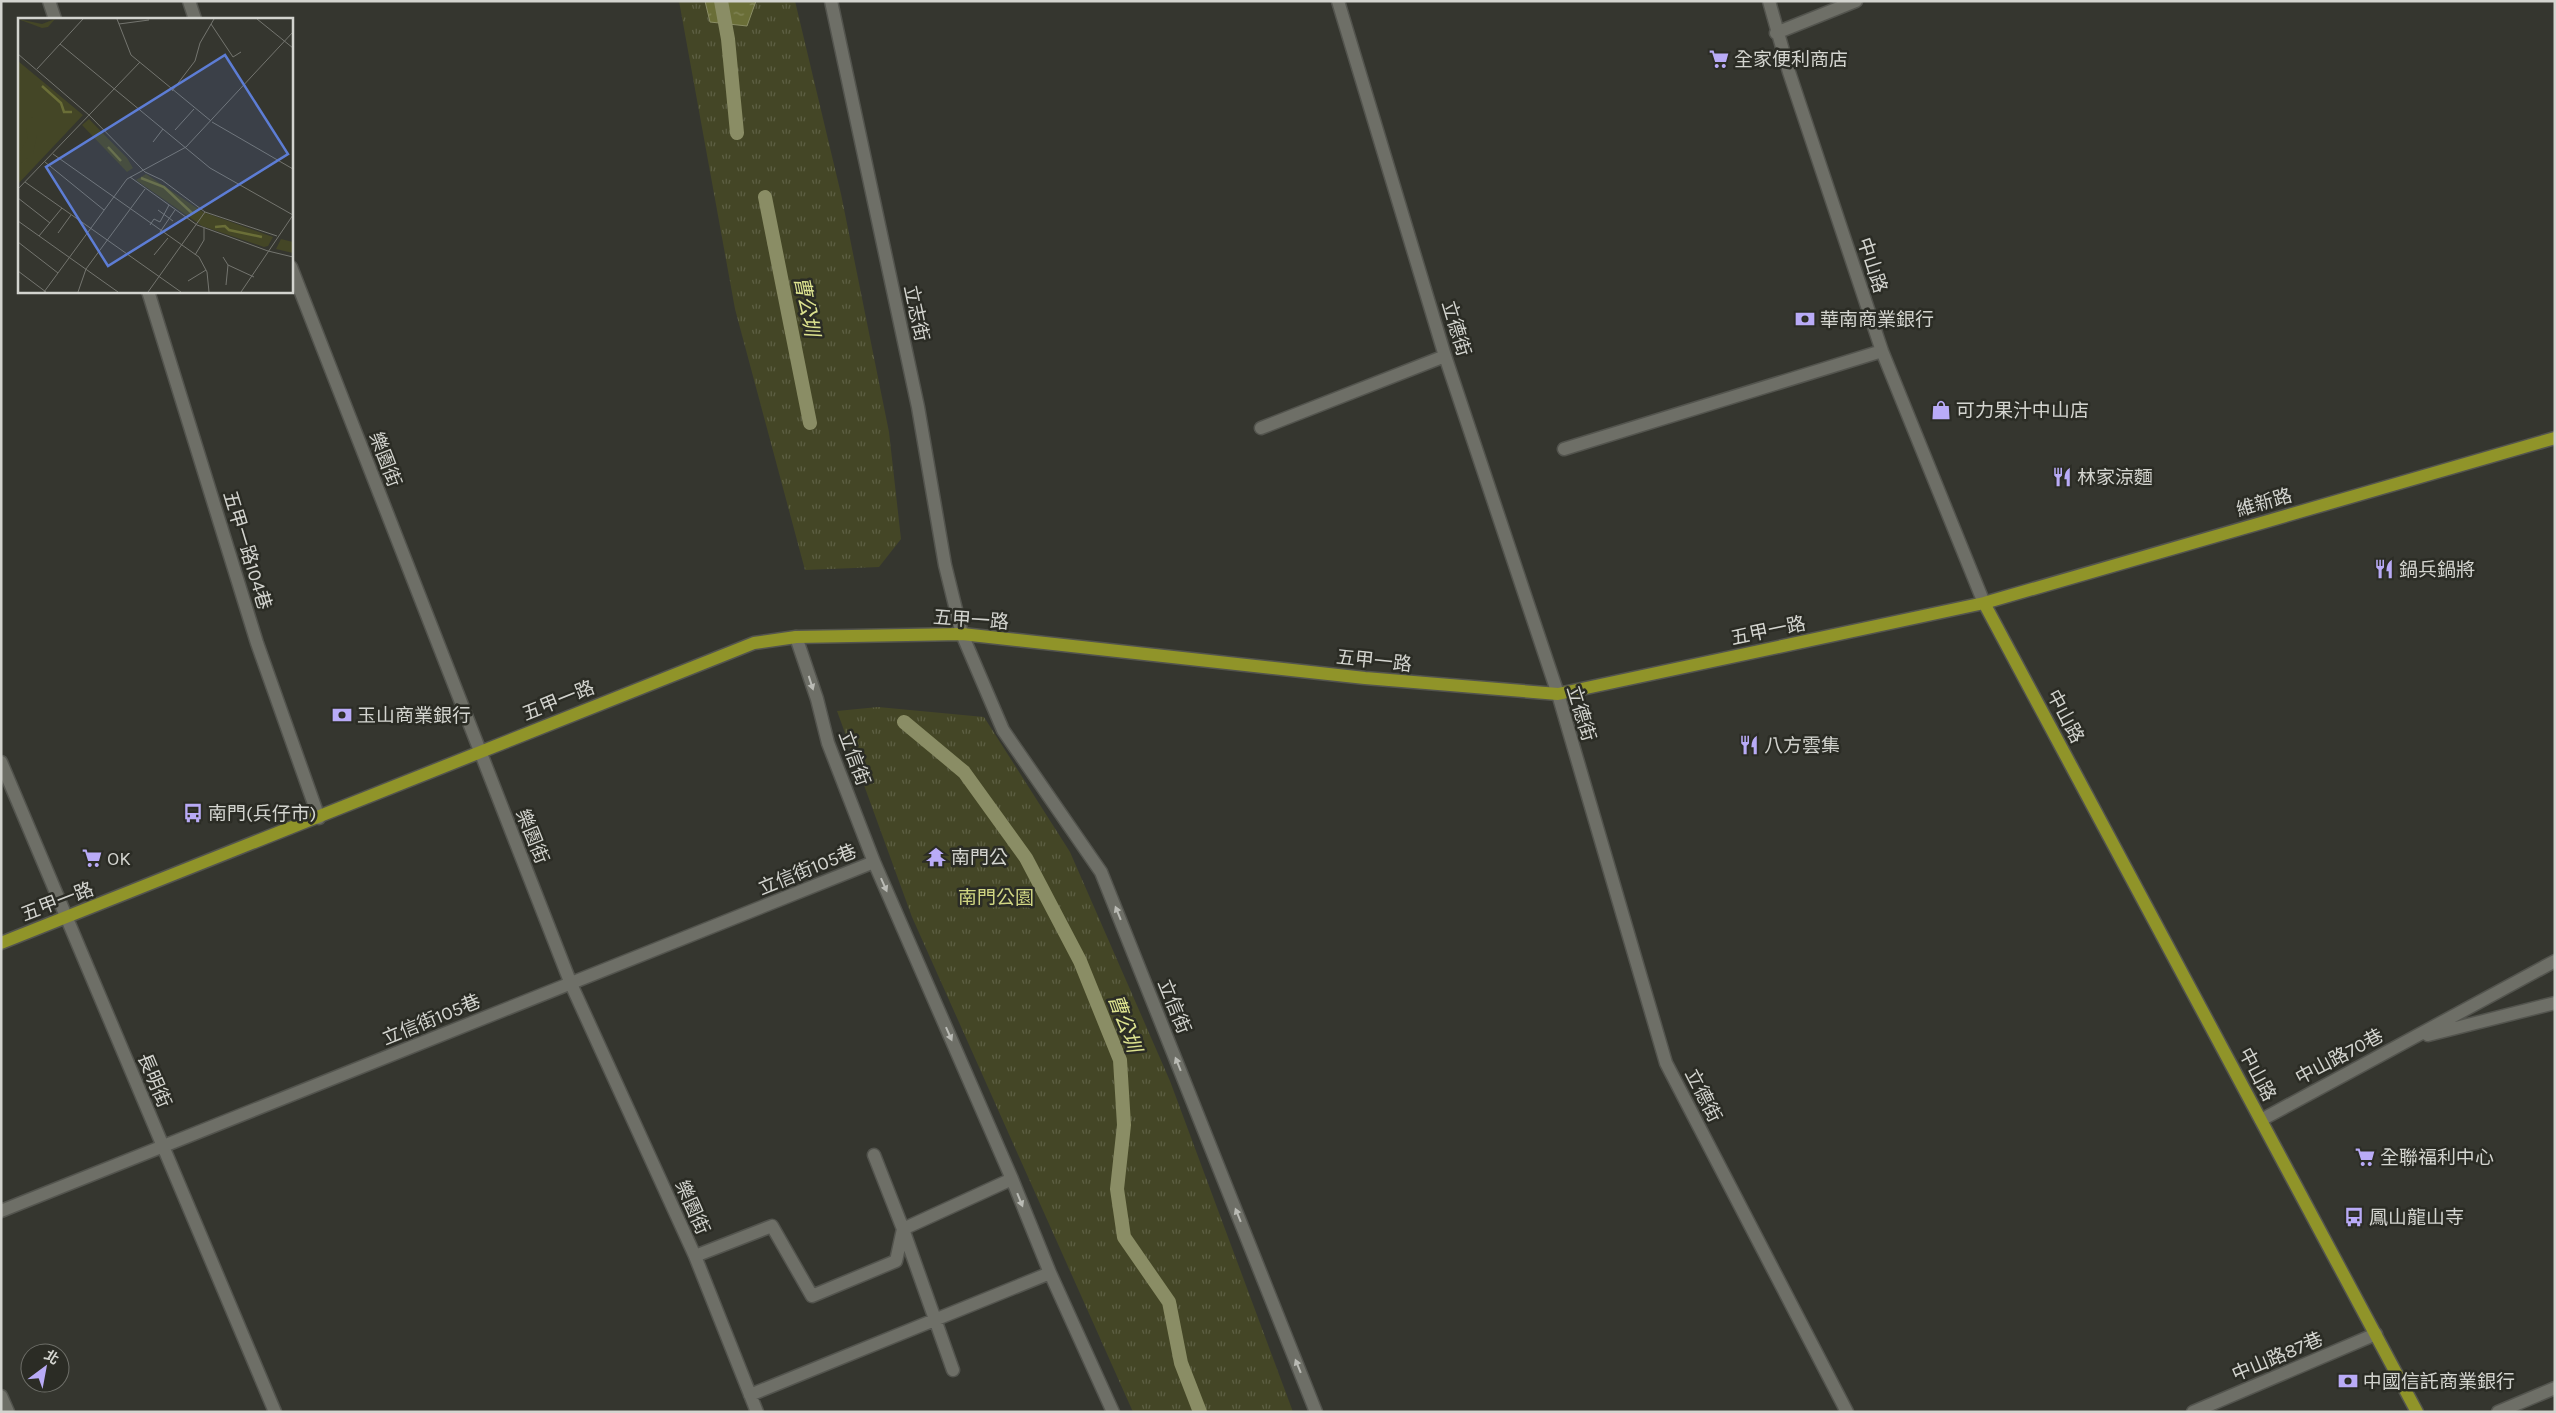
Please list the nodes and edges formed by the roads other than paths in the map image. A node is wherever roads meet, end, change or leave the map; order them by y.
1 (49, 1) edge
2 (188, 1) edge
3 (831, 1) edge
4 (1338, 1) edge
5 (1768, 1) edge
6 (1856, 1) edge
7 (55, 18) edge
8 (195, 18) edge
9 (1776, 33) junction
10 (292, 270) edge
11 (148, 292) edge
12 (1882, 351) junction
13 (1445, 356) junction
14 (1261, 428) dead end
15 (2555, 438) edge
16 (1564, 448) dead end
17 (1984, 603) junction
18 (962, 634) junction
19 (796, 637) junction
20 (1558, 694) junction
21 (479, 752) junction
22 (1, 762) edge
23 (319, 818) junction
24 (874, 862) junction
25 (66, 918) junction
26 (1, 943) edge
27 (2555, 961) edge
28 (572, 984) junction
29 (2555, 1003) edge
30 (2408, 1040) junction
31 (2261, 1120) junction
32 (163, 1146) junction
33 (874, 1155) dead end
34 (1012, 1179) junction
35 (1, 1211) edge
36 (903, 1229) junction
37 (695, 1256) junction
38 (1050, 1273) junction
39 (934, 1321) junction
40 (2376, 1334) junction
41 (953, 1370) dead end
42 (2555, 1388) edge
43 (750, 1395) junction
44 (1, 1396) edge
45 (8, 1412) edge
46 (275, 1412) edge
47 (757, 1412) edge
48 (1113, 1412) edge
49 (1316, 1412) edge
50 (1847, 1412) edge
51 (2193, 1412) edge
52 (2417, 1412) edge
53 (2498, 1412) edge

1 - 7 street
2 - 8 street
3 - 18 street, 立志街
4 - 13 street, 立德街
5 - 9 street, 中山路
6 - 9 street
9 - 12 street, 中山路
10 - 21 street, 樂園街
11 - 23 street, 五甲一路104巷
12 - 16 street
12 - 17 street, 中山路
13 - 14 street
13 - 20 street, 立德街
15 - 17 main road, 維新路
17 - 20 main road, 五甲一路
17 - 31 main road, 中山路
18 - 19 main road, 五甲一路
18 - 20 main road, 五甲一路
49 -> 18 street, 立信街
19 - 21 main road, 五甲一路
19 -> 24 street, 立信街
20 - 50 street, 立德街
21 - 23 main road, 五甲一路
21 - 28 street, 樂園街
22 - 25 street, 長明街
23 - 25 main road, 五甲一路
24 - 28 street, 立信街105巷
24 -> 34 street, 立信街
25 - 26 main road, 五甲一路
25 - 32 street, 長明街
27 - 30 street, 中山路70巷
28 - 32 street, 立信街105巷
28 - 37 street, 樂園街
29 - 30 street, 中山路70巷
30 - 31 street, 中山路70巷
31 - 40 main road, 中山路
32 - 35 street, 立信街105巷
32 - 46 street, 長明街
33 - 36 street
34 - 36 street
34 -> 38 street, 立信街
36 - 37 street
36 - 39 street
37 - 43 street, 樂園街
38 - 39 street
38 - 48 street, 立信街
39 - 41 street
39 - 43 street
40 - 51 street, 中山路87巷
40 - 52 main road, 中山路
42 - 53 street
43 - 47 street, 樂園街
44 - 45 street

